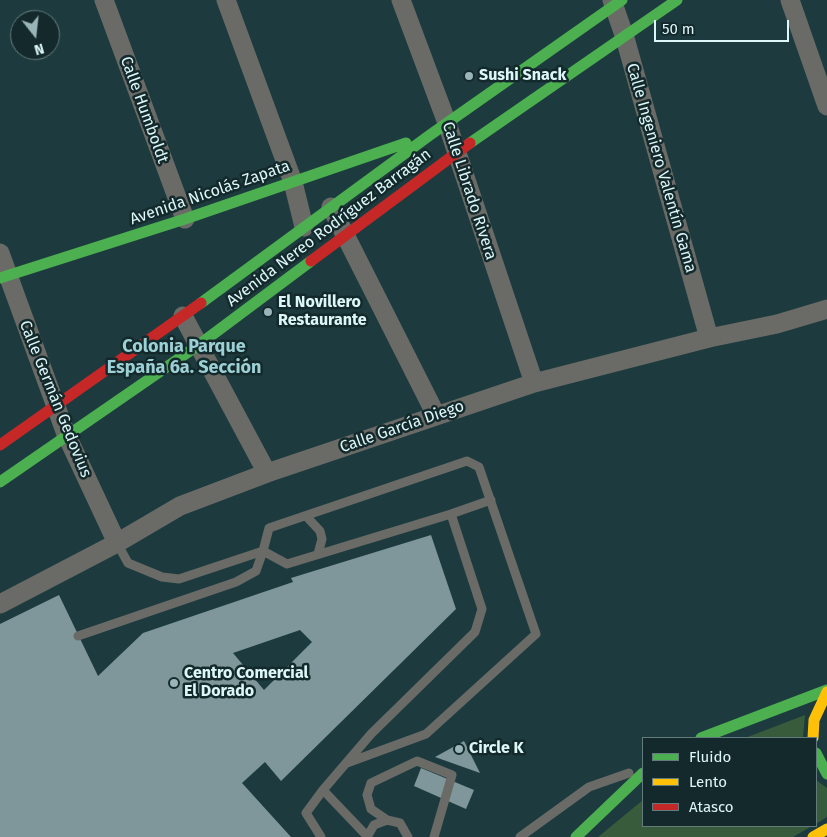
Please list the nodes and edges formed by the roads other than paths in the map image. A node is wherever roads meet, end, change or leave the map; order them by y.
1 (104, 0) edge
2 (226, 0) edge
3 (402, 0) edge
4 (677, 0) edge
5 (790, 0) edge
6 (616, 2) edge
7 (625, 38) junction
8 (827, 106) edge
9 (447, 123) junction
10 (430, 135) junction
11 (456, 153) junction
12 (293, 182) junction
13 (331, 207) junction
14 (185, 220) junction
15 (304, 227) junction
16 (345, 236) junction
17 (0, 253) edge
18 (4, 277) edge
19 (827, 309) edge
20 (184, 316) junction
21 (709, 338) junction
22 (200, 344) junction
23 (534, 383) junction
24 (55, 406) junction
25 (436, 415) junction
26 (66, 434) junction
27 (0, 445) edge
28 (267, 473) junction
29 (0, 482) edge
30 (491, 500) junction
31 (451, 514) junction
32 (306, 516) junction
33 (117, 543) junction
34 (263, 551) junction
35 (318, 554) junction
36 (0, 604) edge
37 (78, 636) dead end
38 (827, 691) edge
39 (704, 737) edge
40 (813, 737) edge
41 (817, 755) edge
42 (347, 763) junction
43 (642, 768) edge
44 (642, 774) edge
45 (827, 774) edge
46 (323, 790) junction
47 (387, 820) junction
48 (827, 829) edge
49 (321, 837) edge
50 (367, 837) edge
51 (408, 837) edge
52 (434, 837) edge
53 (520, 837) edge
54 (576, 837) edge
55 (813, 837) edge

1 - 14 street, Calle Humboldt
2 - 12 street
3 - 9 street, Calle Librado Rivera
4 - 7 street, Avenida Nereo Rodríguez Barragán
5 - 8 street
6 - 7 street, Calle Ingeniero Valentín Gama
6 - 9 street, Avenida Nereo Rodríguez Barragán
7 - 11 street, Avenida Nereo Rodríguez Barragán
7 - 21 street, Calle Ingeniero Valentín Gama
9 - 10 street, Avenida Nereo Rodríguez Barragán
9 - 11 street, Calle Librado Rivera
10 - 12 street, Avenida Nicolás Zapata
10 - 13 street, Avenida Nereo Rodríguez Barragán
11 - 16 street, Avenida Nereo Rodríguez Barragán
11 - 23 street, Calle Librado Rivera
12 - 14 street, Avenida Nicolás Zapata
12 - 15 street
13 - 15 street, Avenida Nereo Rodríguez Barragán
13 - 16 street
14 - 18 street, Avenida Nicolás Zapata
15 - 20 street, Avenida Nereo Rodríguez Barragán
16 - 22 street, Avenida Nereo Rodríguez Barragán
16 - 25 street
17 - 18 street, Calle Germán Gedovius
18 - 24 street, Calle Germán Gedovius
19 - 21 street, Calle García Diego
20 - 22 street
20 - 24 street, Avenida Nereo Rodríguez Barragán
21 - 23 street, Calle García Diego
22 - 26 street, Avenida Nereo Rodríguez Barragán
22 - 28 street
23 - 25 street, Calle García Diego
24 - 26 street, Calle Germán Gedovius
24 - 27 street, Avenida Nereo Rodríguez Barragán
25 - 28 street, Calle García Diego
26 - 29 street, Avenida Nereo Rodríguez Barragán
26 - 33 street, Calle Germán Gedovius
28 - 33 street, Calle García Diego
30 - 31 lane
30 - 32 lane
30 - 42 lane
31 - 35 lane
31 - 42 lane
32 - 34 lane
32 - 35 lane
33 - 34 lane
33 - 36 street, Calle García Diego
34 - 35 lane
34 - 37 lane
38 - 39 street
38 - 40 street
41 - 45 street
42 - 46 lane
43 - 53 lane
44 - 54 street
46 - 49 lane
46 - 50 lane
47 - 50 lane
47 - 51 lane
47 - 52 lane
48 - 55 street

